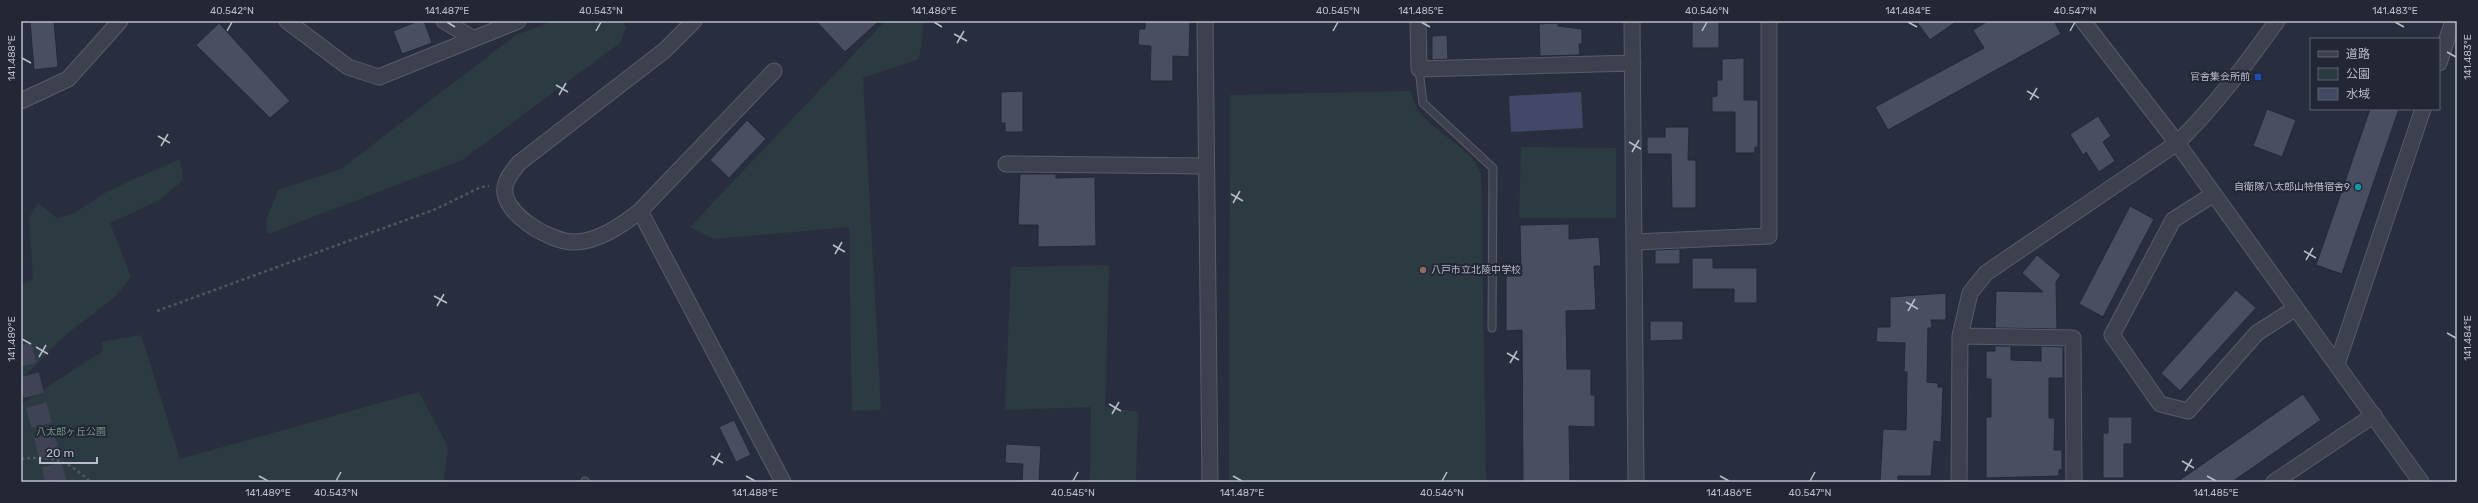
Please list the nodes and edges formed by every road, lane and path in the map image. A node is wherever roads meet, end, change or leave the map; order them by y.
1 (120, 21) edge
2 (287, 21) edge
3 (444, 21) edge
4 (518, 21) edge
5 (694, 21) edge
6 (1205, 21) edge
7 (1418, 21) edge
8 (1632, 21) edge
9 (1768, 21) edge
10 (2083, 21) edge
11 (2278, 21) edge
12 (2453, 21) edge
13 (474, 39) junction
14 (2440, 60) edge
15 (1632, 64) junction
16 (1419, 70) junction
17 (774, 71) dead end
18 (21, 101) edge
19 (2423, 110) edge
20 (2177, 143) junction
21 (1006, 164) dead end
22 (1206, 166) junction
23 (505, 187) junction
24 (2214, 194) junction
25 (640, 211) junction
26 (1635, 242) junction
27 (2296, 308) junction
28 (157, 311) dead end
29 (1492, 328) dead end
30 (1960, 336) junction
31 (2337, 364) junction
32 (2374, 415) junction
33 (21, 459) edge
34 (91, 482) edge
35 (783, 482) edge
36 (1210, 482) edge
37 (1636, 482) edge
38 (1959, 482) edge
39 (2074, 482) edge
40 (2274, 482) edge
41 (2421, 482) edge

1 - 18 street
2 - 13 street
3 - 13 street
4 - 13 street
5 - 23 street
6 - 22 street
7 - 16 street
8 - 15 street
9 - 26 street
10 - 20 street
11 - 20 street
12 - 14 street
15 - 16 street
15 - 26 street
16 - 29 lane
17 - 25 street
19 - 31 street
20 - 24 street
20 - 30 street
21 - 22 street
22 - 36 street
23 - 25 street
23 - 28 path
24 - 27 street
24 - 27 street
25 - 35 street
26 - 37 street
27 - 31 street
30 - 38 street
30 - 39 street
31 - 32 street
32 - 40 street
32 - 41 street
33 - 34 path

